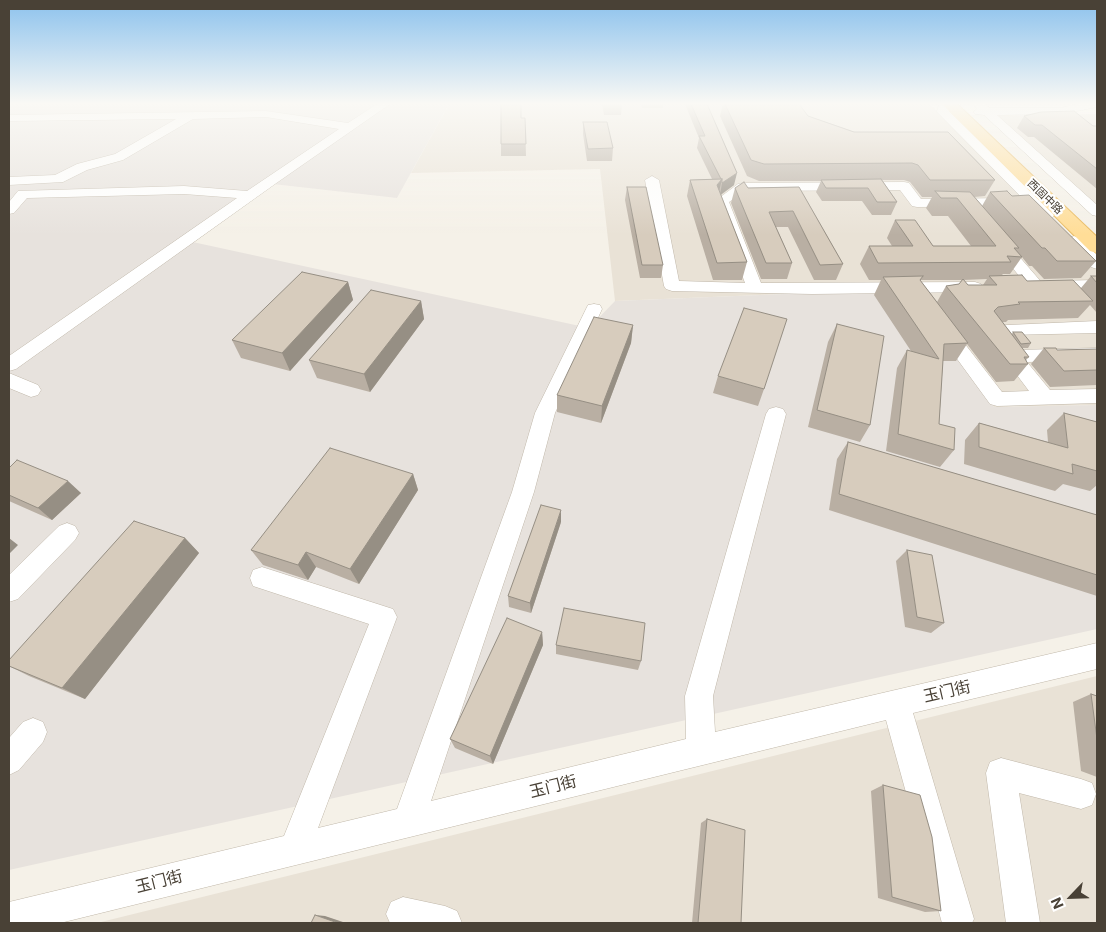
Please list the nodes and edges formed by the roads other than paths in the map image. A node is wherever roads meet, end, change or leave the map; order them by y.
1 (138, 147) edge
2 (319, 147) edge
3 (979, 147) edge
4 (1003, 147) edge
5 (1010, 147) edge
6 (1016, 147) edge
7 (35, 180) junction
8 (652, 180) dead end
9 (9, 181) edge
10 (1083, 190) dead end
11 (23, 194) junction
12 (252, 195) junction
13 (964, 202) junction
14 (1035, 202) junction
15 (1097, 202) edge
16 (9, 210) edge
17 (1097, 212) edge
18 (976, 216) edge
19 (1097, 226) edge
20 (988, 230) edge
21 (1097, 247) edge
22 (1097, 264) edge
23 (1097, 285) edge
24 (1036, 286) junction
25 (755, 288) junction
26 (1097, 293) edge
27 (926, 305) edge
28 (594, 309) dead end
29 (938, 320) edge
30 (1094, 325) edge
31 (1097, 354) edge
32 (1013, 356) junction
33 (9, 365) edge
34 (9, 380) edge
35 (31, 390) dead end
36 (1097, 396) edge
37 (1045, 398) junction
38 (776, 414) dead end
39 (67, 534) dead end
40 (262, 578) dead end
41 (9, 591) edge
42 (1097, 656) edge
43 (896, 704) junction
44 (33, 732) dead end
45 (701, 750) junction
46 (9, 760) edge
47 (1081, 794) dead end
48 (408, 822) junction
49 (294, 850) junction
50 (403, 914) dead end
51 (9, 919) edge
52 (959, 922) edge
53 (445, 923) edge
54 (1023, 923) edge

1 - 7 street
2 - 12 street
3 - 14 street
4 - 21 main road, 西固中路
5 - 19 main road, 西固中路
6 - 17 street
7 - 9 street
7 - 11 street
8 - 25 street
10 - 15 street
11 - 12 street
11 - 16 street
12 - 33 street
13 - 14 street
13 - 18 street
13 - 25 street
14 - 22 street
20 - 24 street
23 - 24 street
24 - 26 street
25 - 27 street
28 - 48 street
29 - 37 street
30 - 32 street
31 - 32 street
32 - 37 street
34 - 35 street
36 - 37 street
38 - 45 street
39 - 41 street
40 - 49 street
42 - 43 street, 玉门街
43 - 45 street, 玉门街
43 - 52 street
44 - 46 street
45 - 48 street, 玉门街
47 - 54 street
48 - 49 street, 玉门街
49 - 51 street, 玉门街
50 - 53 street

